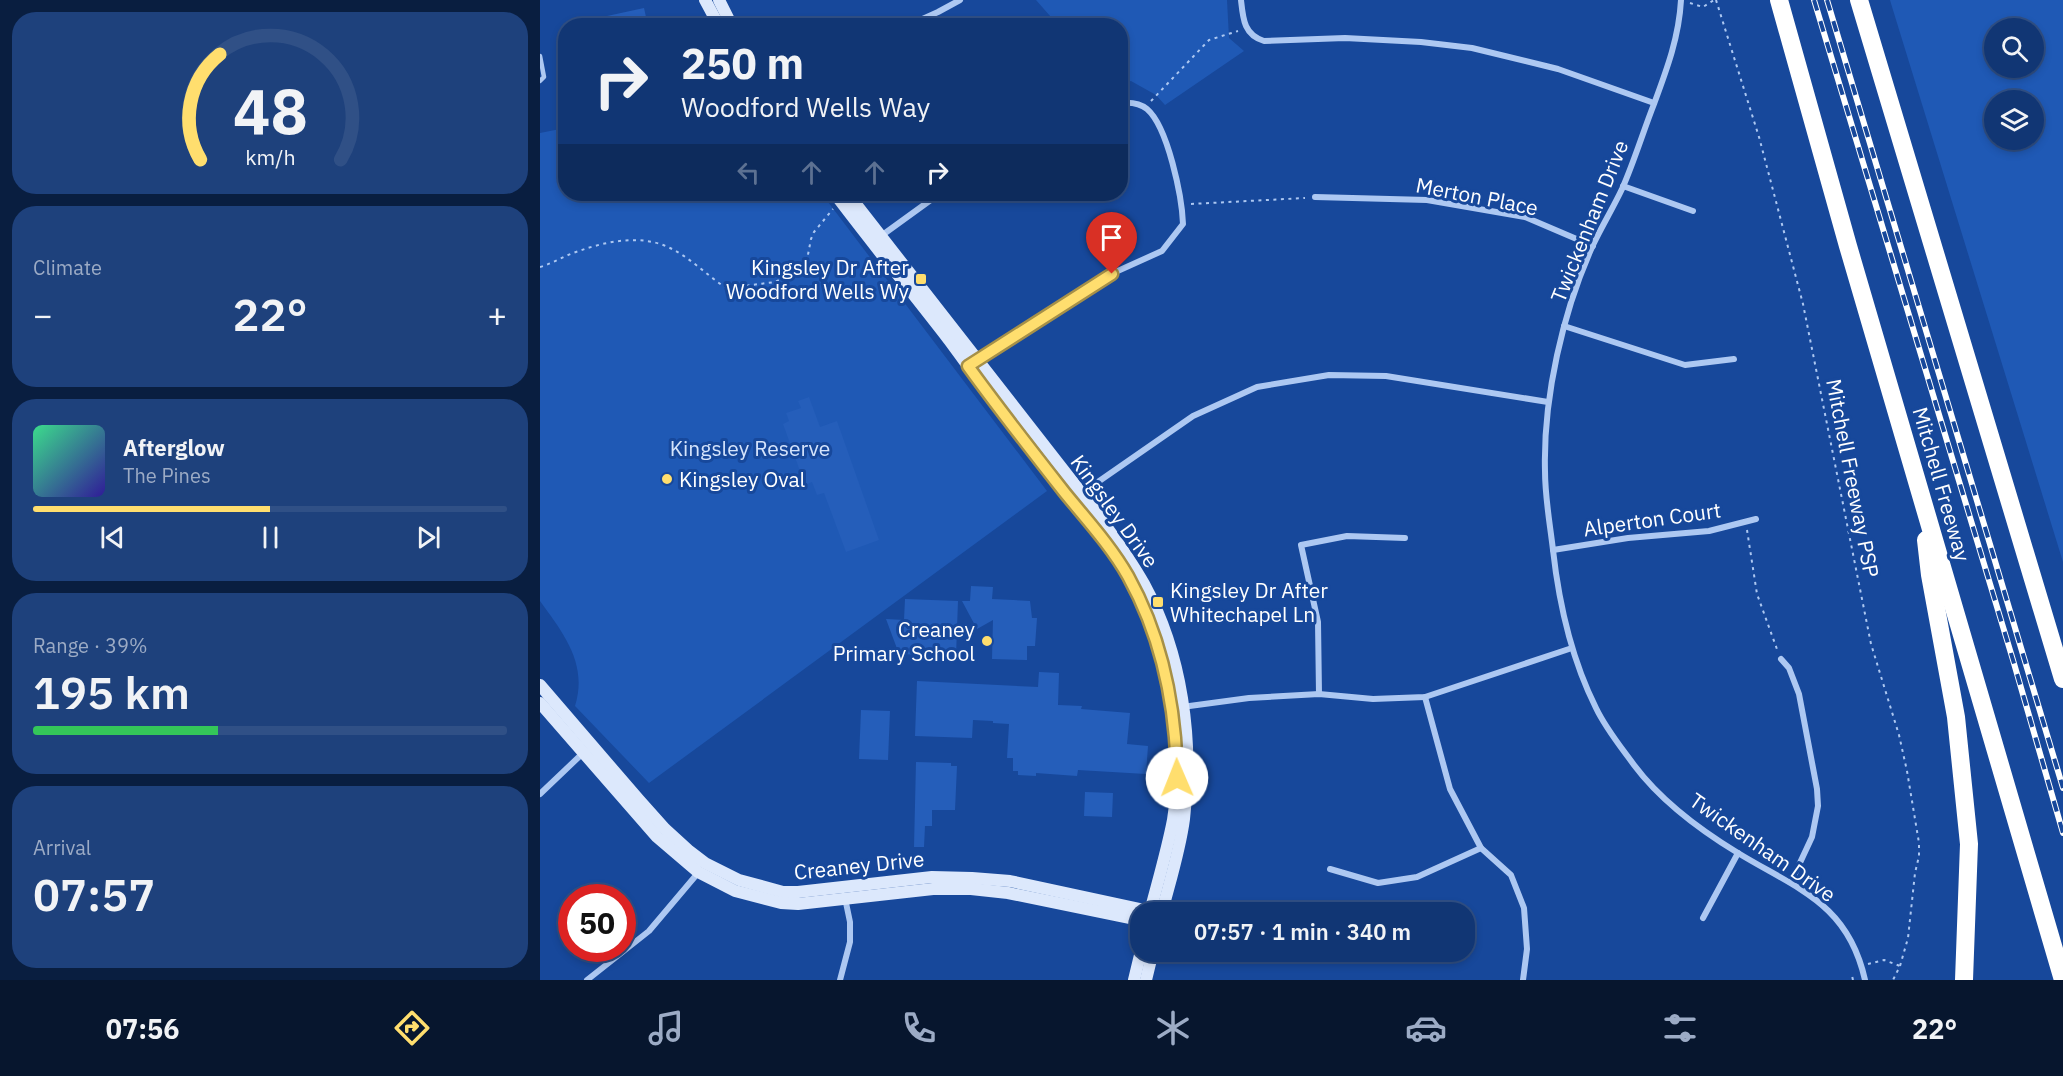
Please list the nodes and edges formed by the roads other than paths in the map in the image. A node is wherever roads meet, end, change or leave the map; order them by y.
1 (705, 0) edge
2 (718, 0) edge
3 (960, 0) edge
4 (1242, 0) edge
5 (1682, 0) edge
6 (1779, 0) edge
7 (1859, 0) edge
8 (715, 18) edge
9 (728, 18) edge
10 (925, 18) edge
11 (540, 56) edge
12 (540, 81) edge
13 (1128, 103) edge
14 (1654, 104) junction
15 (1623, 186) junction
16 (1315, 197) road end
17 (842, 201) edge
18 (853, 201) edge
19 (929, 201) edge
20 (1692, 211) dead end
21 (877, 239) junction
22 (1593, 246) junction
23 (1564, 326) junction
24 (1734, 359) dead end
25 (973, 363) junction
26 (1548, 402) junction
27 (1919, 485) junction
28 (1077, 497) junction
29 (1756, 519) dead end
30 (1405, 538) dead end
31 (1553, 549) junction
32 (1572, 648) junction
33 (1781, 659) road end
34 (2063, 679) edge
35 (540, 685) edge
36 (1319, 694) junction
37 (1425, 697) junction
38 (540, 703) edge
39 (1178, 708) junction
40 (588, 749) junction
41 (540, 794) edge
42 (1481, 848) junction
43 (1738, 853) junction
44 (701, 868) junction
45 (1330, 869) dead end
46 (1791, 882) junction
47 (844, 894) junction
48 (1156, 902) edge
49 (1130, 907) edge
50 (1130, 918) edge
51 (1703, 918) dead end
52 (1138, 962) edge
53 (1150, 962) edge
54 (841, 979) edge
55 (587, 980) edge
56 (1134, 980) edge
57 (1146, 980) edge
58 (1523, 980) edge
59 (1865, 980) edge
60 (1964, 980) edge
61 (2062, 980) edge

1 - 8 street
2 - 9 street
3 - 10 street
4 - 14 street
5 - 14 street, Twickenham Drive
6 - 27 highway, Mitchell Freeway
7 - 34 highway
11 - 12 lane
13 - 25 street
14 - 15 street, Twickenham Drive
15 - 20 street
15 - 22 street, Twickenham Drive
16 - 22 street, Merton Place
17 - 21 street, Kingsley Drive
18 - 21 street, Kingsley Drive
19 - 21 street
21 - 25 street, Kingsley Drive
22 - 23 street, Twickenham Drive
23 - 24 street
23 - 26 street, Twickenham Drive
25 - 28 street, Kingsley Drive
26 - 28 street
26 - 31 street, Twickenham Drive
27 - 60 highway
27 - 61 highway, Mitchell Freeway
28 - 39 street, Kingsley Drive
29 - 31 street, Alperton Court
30 - 36 street
31 - 32 street, Twickenham Drive
32 - 37 street
32 - 43 street, Twickenham Drive
33 - 46 street
35 - 40 street, Creaney Drive
36 - 37 street
36 - 39 street
37 - 42 street
38 - 40 street, Creaney Drive
39 - 48 street, Kingsley Drive
40 - 41 street
40 - 44 street, Creaney Drive
42 - 45 street
42 - 58 street
43 - 46 street, Twickenham Drive
43 - 51 street
44 - 47 street, Creaney Drive
44 - 55 street
46 - 59 street, Twickenham Drive
47 - 49 street, Creaney Drive
47 - 50 street, Creaney Drive
47 - 54 street
52 - 56 street
53 - 57 street

